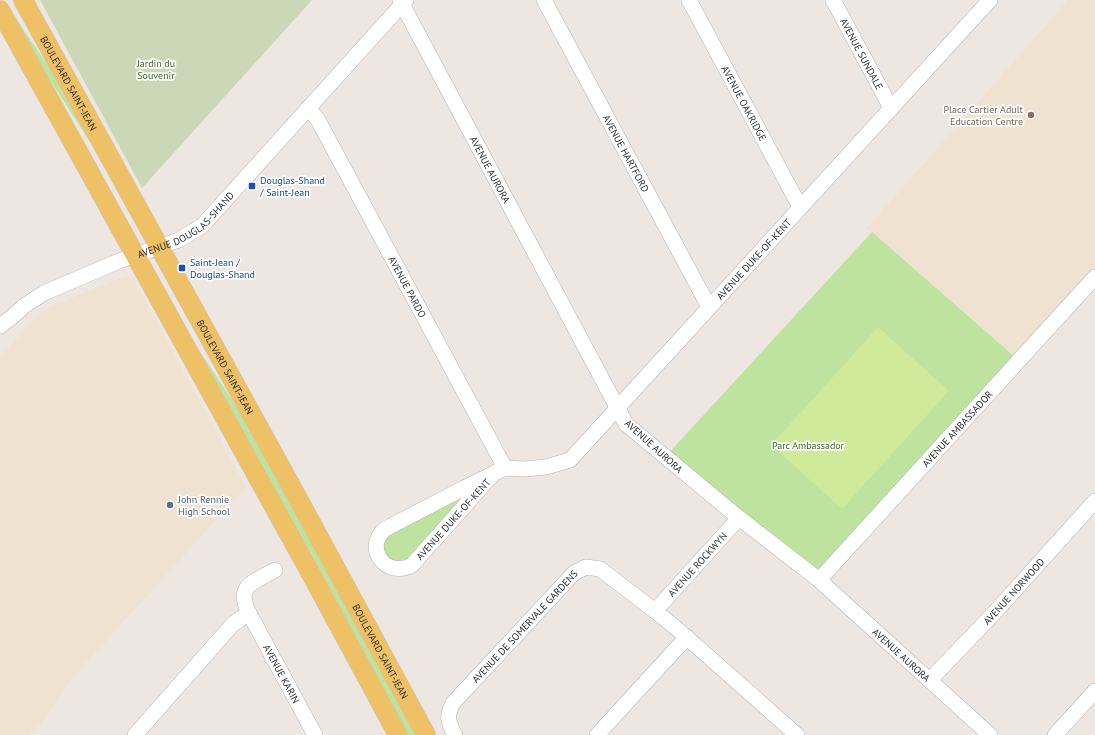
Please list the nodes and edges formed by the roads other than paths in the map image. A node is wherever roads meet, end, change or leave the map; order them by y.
1 (23, 0) edge
2 (544, 0) edge
3 (689, 0) edge
4 (833, 0) edge
5 (403, 1) edge
6 (983, 3) edge
7 (0, 10) edge
8 (308, 108) junction
9 (891, 108) junction
10 (800, 207) junction
11 (159, 247) junction
12 (135, 255) junction
13 (1095, 277) edge
14 (709, 307) junction
15 (12, 317) junction
16 (0, 326) edge
17 (0, 336) edge
18 (617, 409) junction
19 (499, 471) junction
20 (1095, 501) edge
21 (740, 518) junction
22 (275, 570) dead end
23 (819, 580) junction
24 (655, 611) junction
25 (249, 613) junction
26 (687, 637) junction
27 (930, 680) junction
28 (1095, 691) edge
29 (135, 735) edge
30 (315, 735) edge
31 (398, 735) edge
32 (426, 735) edge
33 (455, 735) edge
34 (597, 735) edge
35 (797, 735) edge
36 (990, 735) edge
37 (1055, 735) edge

1 - 11 main road, BOULEVARD SAINT-JEAN
2 - 14 street, AVENUE HARTFORD
3 - 10 street, AVENUE OAKRIDGE
4 - 9 street, AVENUE SUNDALE
5 - 8 street, AVENUE DOUGLAS-SHAND
5 - 18 street, AVENUE AURORA
6 - 9 street, AVENUE DUKE-OF-KENT
7 - 12 main road
8 - 11 street, AVENUE DOUGLAS-SHAND
8 - 19 street, AVENUE PARDO
9 - 10 street, AVENUE DUKE-OF-KENT
10 - 14 street, AVENUE DUKE-OF-KENT
11 - 12 street, AVENUE DOUGLAS-SHAND
11 - 32 main road, BOULEVARD SAINT-JEAN
12 - 15 street, AVENUE DOUGLAS-SHAND
12 - 31 main road
13 - 23 street, AVENUE AMBASSADOR
14 - 18 street, AVENUE DUKE-OF-KENT
15 - 16 street, AVENUE DOUGLAS-SHAND
15 - 17 street, AVENUE DOUGLAS-SHAND
18 - 19 street, AVENUE DUKE-OF-KENT
18 - 21 street, AVENUE AURORA
19 - 19 street, AVENUE DUKE-OF-KENT
20 - 27 street, AVENUE NORWOOD
21 - 23 street, AVENUE AURORA
21 - 24 street, AVENUE ROCKWYN
22 - 25 street
23 - 27 street, AVENUE AURORA
24 - 26 street, AVENUE DE SOMERVALE GARDENS
24 - 33 street, AVENUE DE SOMERVALE GARDENS
25 - 29 street
25 - 30 street, AVENUE KARIN
26 - 34 street
26 - 35 street, AVENUE DE SOMERVALE GARDENS
27 - 36 street, AVENUE AURORA
28 - 37 street

